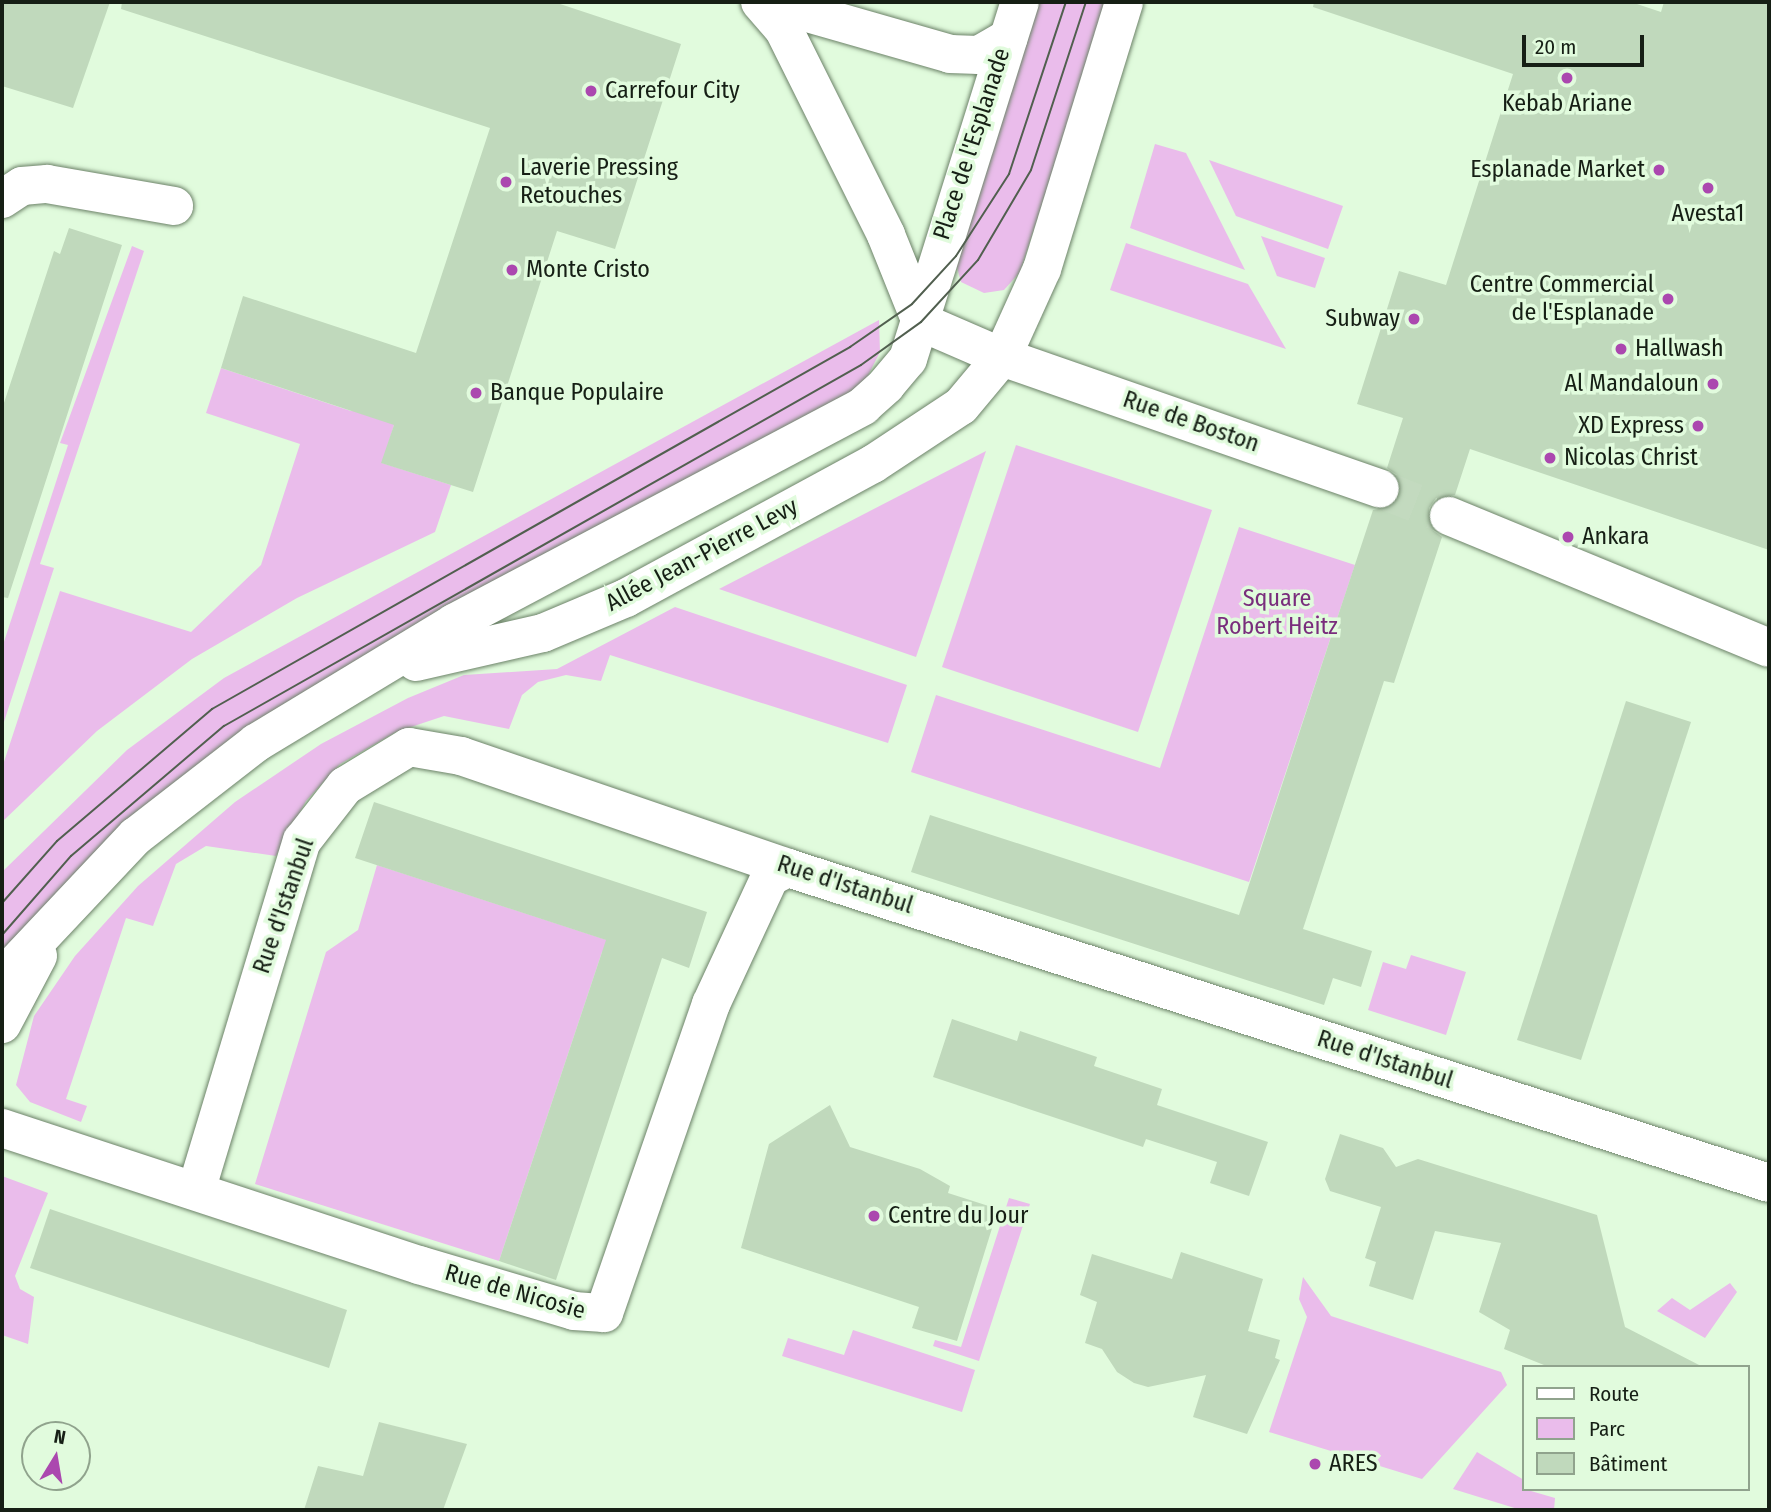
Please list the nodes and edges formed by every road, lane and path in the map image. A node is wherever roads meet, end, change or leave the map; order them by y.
1 (1020, 2) edge
2 (766, 6) edge
3 (1121, 13) edge
4 (1009, 38) junction
5 (2, 199) edge
6 (174, 206) dead end
7 (921, 322) junction
8 (1002, 357) junction
9 (1380, 489) tunnel mouth
10 (1449, 516) tunnel mouth
11 (1769, 648) edge
12 (363, 680) junction
13 (788, 868) junction
14 (93, 877) junction
15 (2, 978) edge
16 (2, 1024) edge
17 (2, 1128) edge
18 (1769, 1183) edge
19 (196, 1191) junction

1 - 4 street
2 - 4 street, Place de l'Esplanade
2 - 7 street, Place de l'Esplanade
3 - 8 street
4 - 7 street, Place de l'Esplanade
5 - 6 street
7 - 8 street
7 - 12 street, Allée Jean-Pierre Levy
8 - 9 street, Rue de Boston
8 - 12 street, Allée Jean-Pierre Levy
10 - 11 street
12 - 14 street, Allée Jean-Pierre Levy
13 - 18 street, Rue d'Istanbul
13 - 19 street, Rue d'Istanbul
13 - 19 street, Rue de Nicosie
14 - 15 street, Allée Jean-Pierre Levy
14 - 16 street, Allée Jean-Pierre Levy
17 - 19 street, Rue de Nicosie

